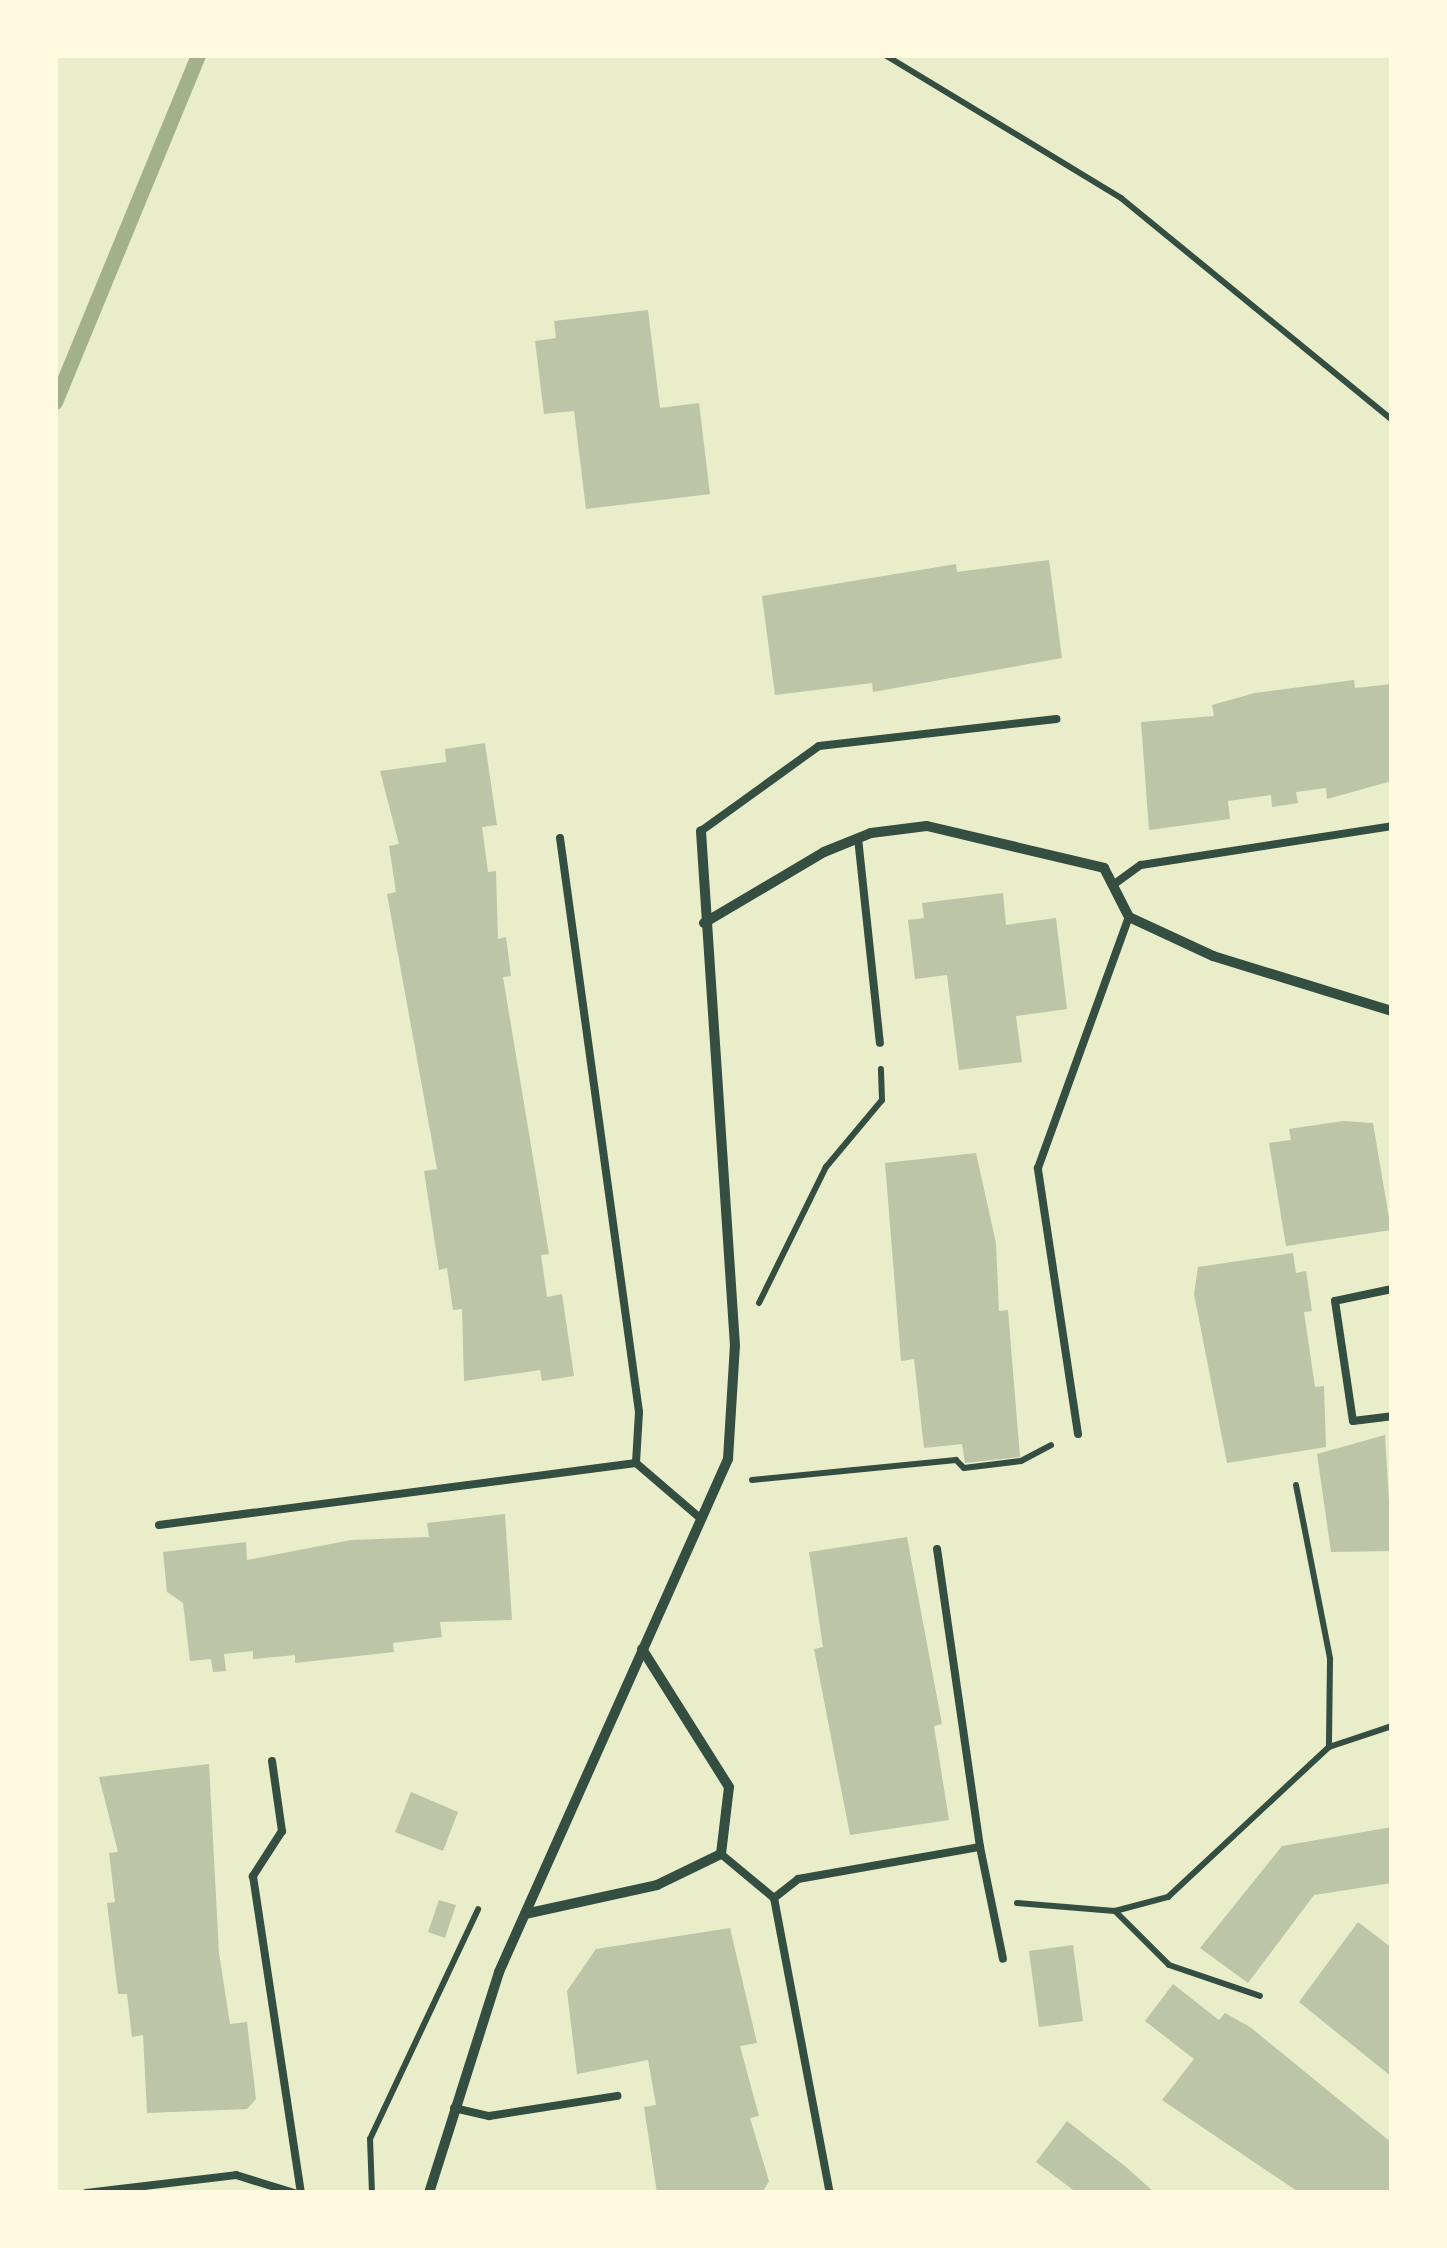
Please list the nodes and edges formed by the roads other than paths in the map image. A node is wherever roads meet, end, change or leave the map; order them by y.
1 (1056, 720) dead end
2 (1392, 826) edge
3 (701, 831) joint
4 (560, 838) dead end
5 (858, 838) junction
6 (1113, 885) junction
7 (1129, 917) junction
8 (704, 923) junction
9 (1392, 1011) edge
10 (880, 1043) road end
11 (1392, 1289) edge
12 (1392, 1416) edge
13 (1078, 1434) road end
14 (636, 1464) junction
15 (701, 1519) junction
16 (159, 1525) dead end
17 (937, 1548) dead end
18 (642, 1649) junction
19 (272, 1761) dead end
20 (980, 1847) junction
21 (722, 1854) junction
22 (774, 1898) junction
23 (525, 1914) junction
24 (1003, 1959) dead end
25 (617, 2096) dead end
26 (453, 2108) junction
27 (86, 2193) edge
28 (297, 2193) edge
29 (428, 2193) edge
30 (830, 2193) edge

1 - 3 lane
2 - 6 lane
3 - 8 street
4 - 14 lane
5 - 6 street
5 - 8 street
5 - 10 lane
6 - 7 street
7 - 9 street
7 - 13 lane
8 - 15 street
11 - 12 lane
14 - 15 lane
14 - 16 lane
15 - 18 street
17 - 20 lane
18 - 21 street
18 - 23 street
19 - 28 lane
20 - 22 lane
20 - 24 lane
21 - 22 lane
21 - 23 street
22 - 30 lane
23 - 26 street
25 - 26 lane
26 - 29 street
27 - 28 lane

